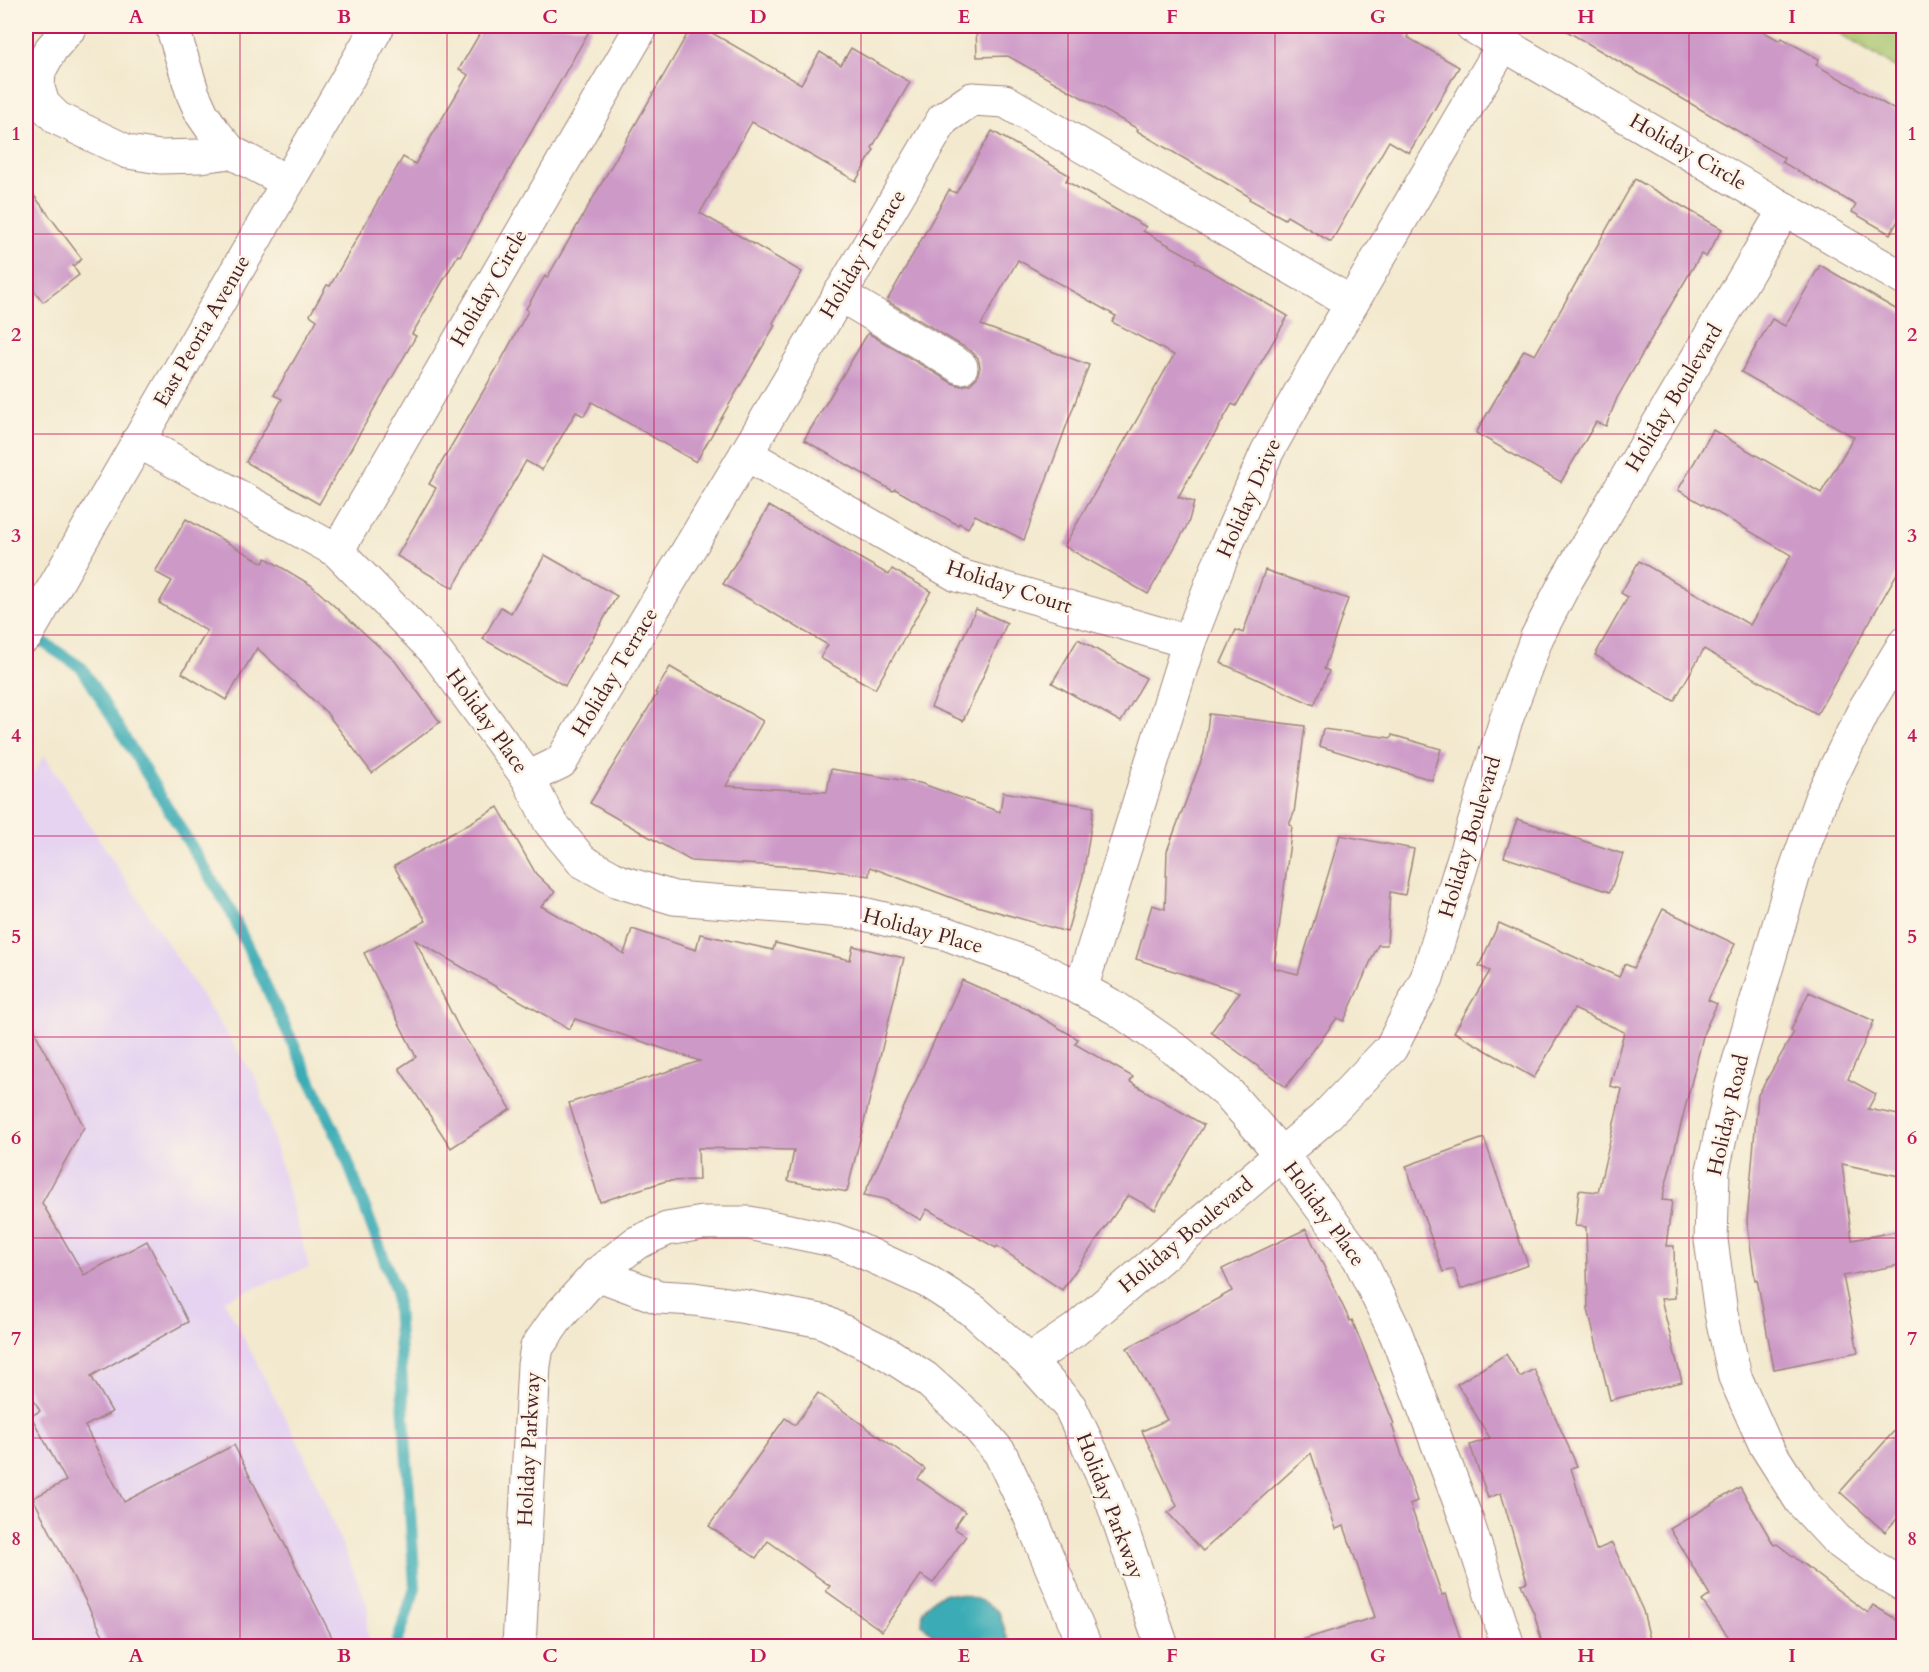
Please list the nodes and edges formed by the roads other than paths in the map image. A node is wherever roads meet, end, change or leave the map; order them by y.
1 (70, 26) edge
2 (172, 26) edge
3 (378, 26) edge
4 (642, 26) edge
5 (1472, 26) edge
6 (1503, 45) junction
7 (231, 152) junction
8 (288, 182) junction
9 (1785, 209) junction
10 (1904, 279) edge
11 (839, 294) junction
12 (1352, 303) junction
13 (961, 367) dead end
14 (138, 441) junction
15 (746, 454) junction
16 (337, 551) junction
17 (26, 636) edge
18 (1189, 642) junction
19 (1904, 644) edge
20 (528, 778) junction
21 (1081, 989) junction
22 (1281, 1154) junction
23 (597, 1274) junction
24 (1029, 1361) junction
25 (1904, 1585) edge
26 (519, 1647) edge
27 (1085, 1647) edge
28 (1162, 1647) edge
29 (1508, 1647) edge

1 - 7 street
2 - 7 street
3 - 8 street, East Peoria Avenue
4 - 16 street, Holiday Circle
5 - 6 street, Holiday Circle
6 - 9 street, Holiday Circle
6 - 12 street, Holiday Drive
7 - 8 street
8 - 14 street, East Peoria Avenue
9 - 10 street, Holiday Circle
9 - 22 street, Holiday Boulevard
11 - 12 street, Holiday Terrace
11 - 13 street
11 - 15 street, Holiday Terrace
12 - 18 street, Holiday Drive
14 - 16 street, Holiday Place
14 - 17 street, East Peoria Avenue
15 - 18 street, Holiday Court
15 - 20 street, Holiday Terrace
16 - 20 street, Holiday Place
18 - 21 street, Holiday Drive
19 - 25 street, Holiday Road
20 - 21 street, Holiday Place
21 - 22 street, Holiday Place
22 - 24 street, Holiday Boulevard
22 - 29 street, Holiday Place
23 - 24 street, Holiday Parkway
23 - 26 street, Holiday Parkway
23 - 27 street
24 - 28 street, Holiday Parkway

